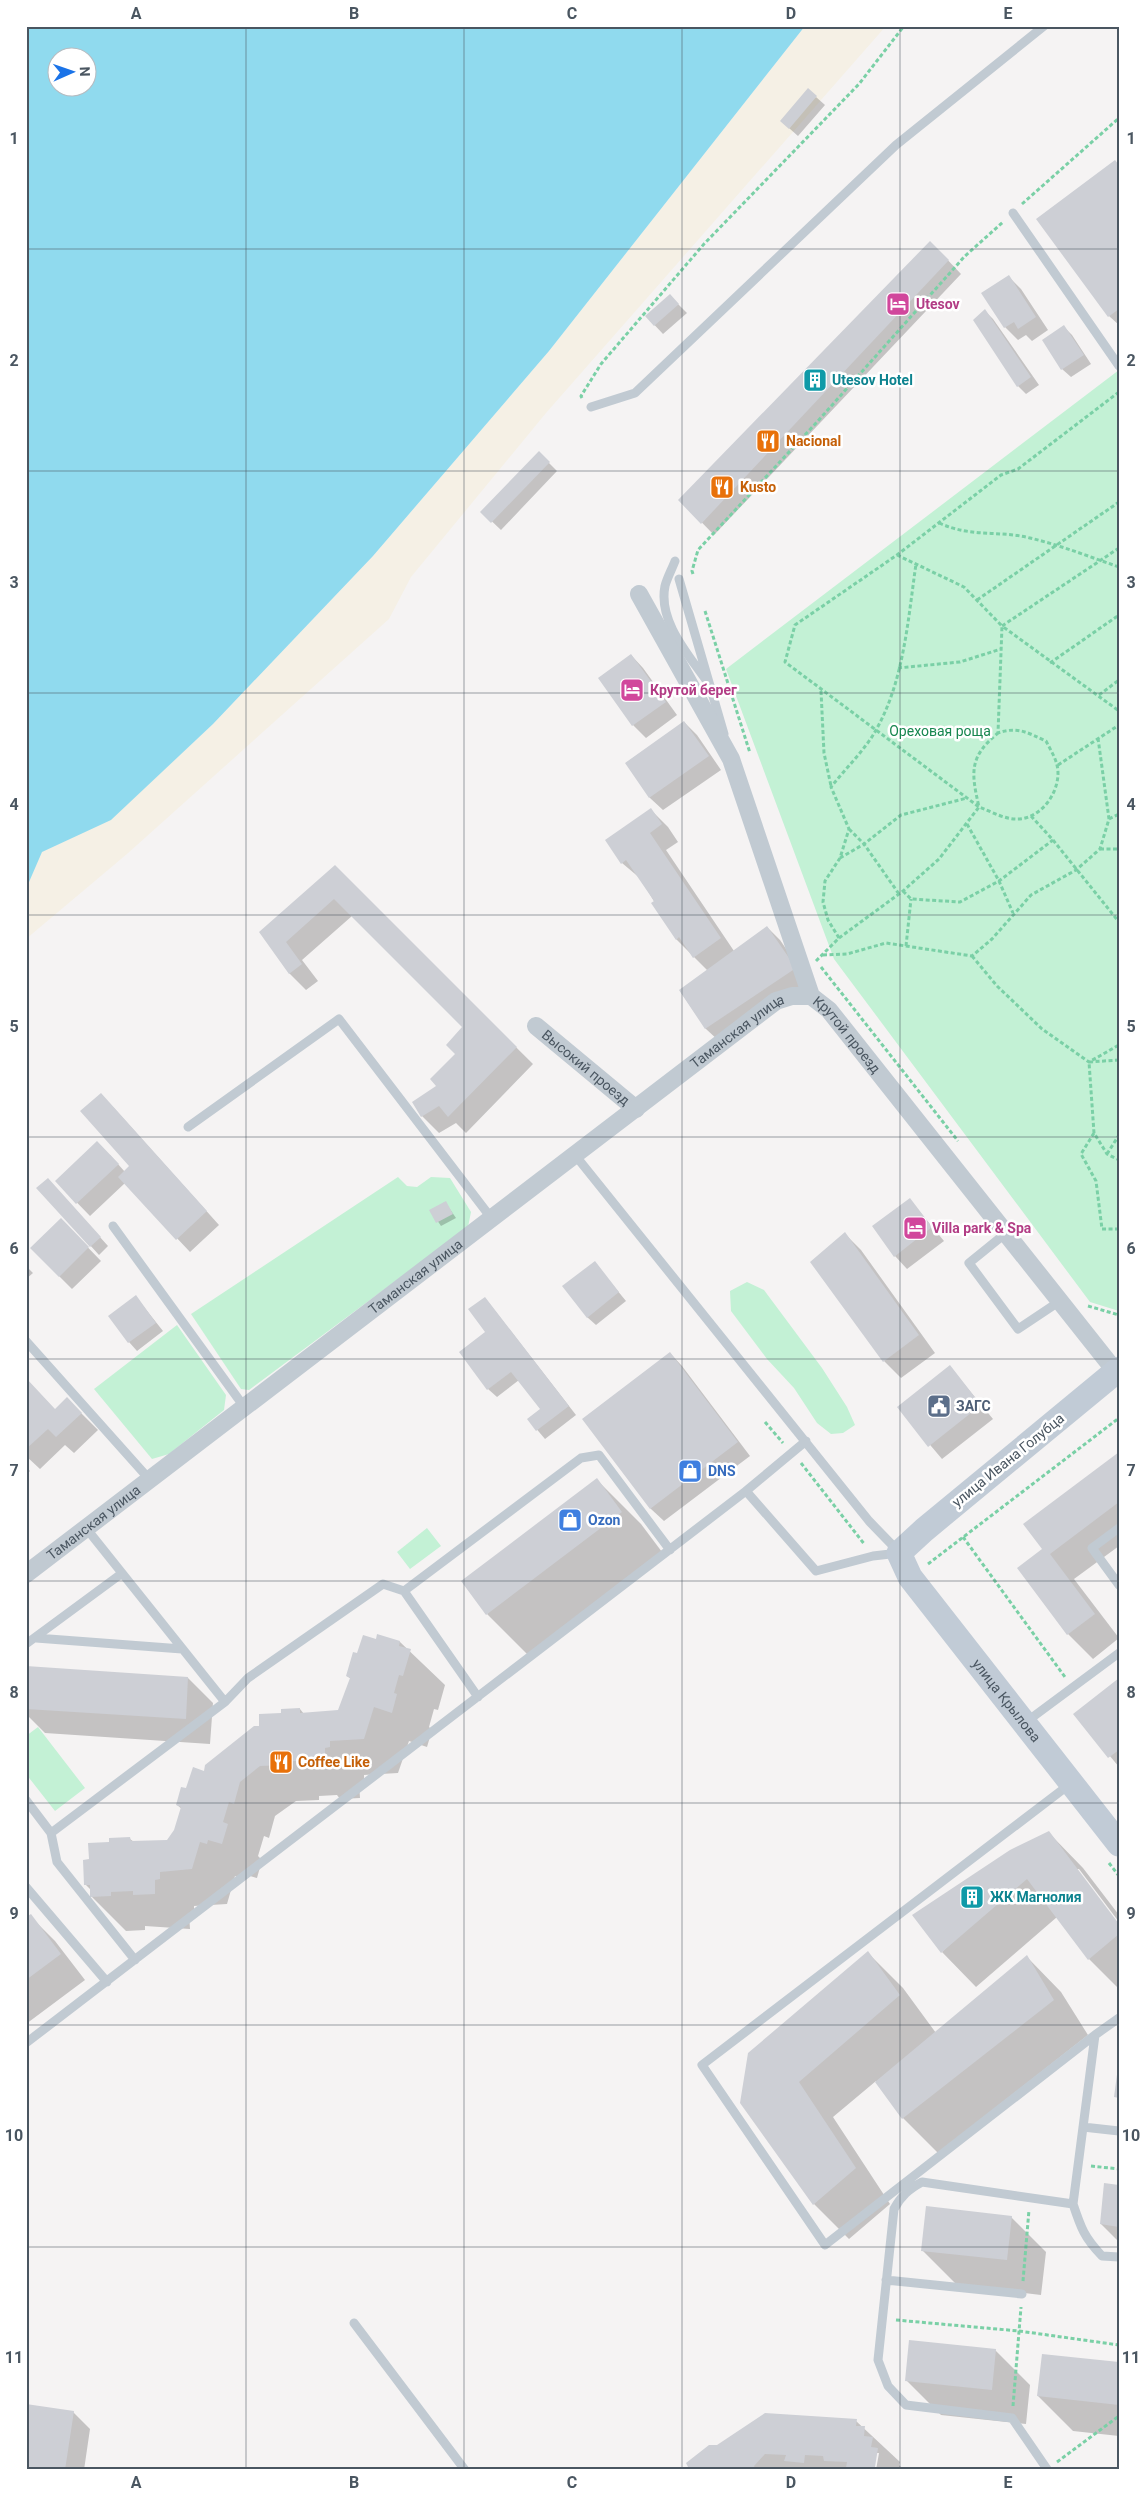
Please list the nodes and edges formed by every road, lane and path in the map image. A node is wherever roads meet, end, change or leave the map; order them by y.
1 (904, 26) edge
2 (1044, 26) edge
3 (1119, 118) edge
4 (1013, 213) junction
5 (1118, 364) edge
6 (1119, 392) edge
7 (591, 407) joint
8 (1119, 502) edge
9 (939, 523) junction
10 (1054, 546) junction
11 (1119, 548) edge
12 (897, 555) junction
13 (1101, 560) junction
14 (675, 561) dead end
15 (916, 564) junction
16 (1119, 567) edge
17 (679, 580) dead end
18 (695, 580) dead end
19 (640, 594) dead end
20 (977, 600) junction
21 (704, 609) dead end
22 (1119, 615) edge
23 (1002, 626) junction
24 (1001, 649) junction
25 (1050, 663) junction
26 (898, 668) junction
27 (1119, 680) edge
28 (710, 687) junction
29 (821, 690) junction
30 (1099, 695) junction
31 (1119, 711) edge
32 (1119, 725) edge
33 (876, 731) junction
34 (998, 733) junction
35 (1098, 738) junction
36 (731, 759) junction
37 (752, 761) dead end
38 (1058, 765) junction
39 (831, 787) junction
40 (967, 798) junction
41 (979, 807) junction
42 (1119, 814) edge
43 (1031, 816) junction
44 (1109, 819) junction
45 (967, 824) junction
46 (849, 828) junction
47 (1054, 840) junction
48 (864, 844) junction
49 (1100, 849) junction
50 (1119, 849) edge
51 (840, 858) junction
52 (1076, 870) junction
53 (999, 881) junction
54 (902, 891) junction
55 (899, 894) junction
56 (911, 899) junction
57 (1013, 913) junction
58 (1119, 922) edge
59 (839, 938) junction
60 (906, 946) junction
61 (813, 951) dead end
62 (822, 955) junction
63 (972, 956) junction
64 (809, 966) junction
65 (812, 996) junction
66 (536, 1026) dead end
67 (1119, 1044) edge
68 (1119, 1060) edge
69 (1089, 1062) junction
70 (636, 1109) junction
71 (188, 1127) dead end
72 (1094, 1134) junction
73 (1119, 1136) edge
74 (960, 1143) dead end
75 (1107, 1154) junction
76 (575, 1155) junction
77 (1119, 1160) edge
78 (492, 1219) junction
79 (113, 1226) dead end
80 (1119, 1229) edge
81 (1006, 1233) junction
82 (1060, 1301) junction
83 (1082, 1305) dead end
84 (1119, 1315) edge
85 (26, 1341) edge
86 (1117, 1370) edge
87 (245, 1408) junction
88 (1119, 1418) edge
89 (765, 1422) dead end
90 (806, 1441) junction
91 (792, 1453) junction
92 (150, 1480) junction
93 (746, 1492) junction
94 (86, 1528) junction
95 (1119, 1528) edge
96 (963, 1537) junction
97 (670, 1550) junction
98 (900, 1553) junction
99 (873, 1556) junction
100 (933, 1571) dead end
101 (26, 1574) edge
102 (121, 1574) junction
103 (1119, 1584) edge
104 (404, 1591) junction
105 (36, 1638) junction
106 (26, 1644) edge
107 (182, 1648) junction
108 (1119, 1653) edge
109 (1072, 1688) junction
110 (478, 1697) junction
111 (225, 1702) junction
112 (1024, 1724) junction
113 (1071, 1784) junction
114 (26, 1800) edge
115 (51, 1833) junction
116 (1119, 1844) edge
117 (26, 1887) edge
118 (135, 1960) junction
119 (106, 1982) junction
120 (1119, 2018) edge
121 (1095, 2035) junction
122 (26, 2042) edge
123 (1083, 2127) junction
124 (1119, 2131) edge
125 (1078, 2165) junction
126 (1119, 2169) edge
127 (1073, 2204) junction
128 (1119, 2257) edge
129 (886, 2280) junction
130 (1022, 2294) dead end
131 (883, 2318) junction
132 (354, 2323) dead end
133 (1119, 2345) edge
134 (1119, 2416) edge
135 (1047, 2469) edge
136 (466, 2470) edge

1 - 7 path
2 - 7 lane
3 - 4 path
4 - 5 lane
4 - 18 path
6 - 9 path
8 - 10 path
9 - 10 path
9 - 12 path
10 - 13 path
10 - 20 path
11 - 13 path
12 - 15 path
12 - 29 path
13 - 16 path
13 - 23 path
14 - 28 lane
15 - 20 path
15 - 26 path
17 - 28 lane
19 - 36 street, Крутой проезд
20 - 23 path
21 - 37 path
22 - 25 path
23 - 24 path
23 - 25 path
24 - 26 path
24 - 34 path
25 - 30 path
26 - 33 path
27 - 30 path
28 - 36 lane
29 - 33 path
29 - 39 path
30 - 31 path
32 - 35 path
33 - 39 path
33 - 40 path
34 - 38 path
34 - 41 path
35 - 38 path
35 - 44 path
36 - 64 street, Крутой проезд
38 - 43 path
39 - 46 path
40 - 41 path
40 - 48 path
41 - 43 path
41 - 45 path
42 - 44 path
43 - 47 path
44 - 49 path
45 - 53 path
45 - 54 path
46 - 48 path
46 - 51 path
47 - 52 path
47 - 53 path
48 - 51 path
48 - 55 path
49 - 50 path
49 - 52 path
51 - 59 path
52 - 57 path
52 - 58 path
53 - 56 path
53 - 57 path
54 - 55 path
54 - 56 path
55 - 59 path
56 - 60 path
57 - 63 path
59 - 62 path
60 - 62 path
60 - 63 path
61 - 64 path
62 - 64 path
63 - 69 path
64 - 65 street, Крутой проезд
64 - 74 path
65 - 70 street, Таманская улица
65 - 81 street, Крутой проезд
66 - 70 street, Высокий проезд
67 - 69 path
68 - 69 path
69 - 72 path
70 - 76 street, Таманская улица
71 - 78 lane
72 - 75 path
72 - 80 path
73 - 75 path
75 - 77 path
76 - 78 street, Таманская улица
76 - 90 lane
78 - 87 street, Таманская улица
79 - 87 lane
81 - 82 street, Крутой проезд
81 - 82 lane
82 - 86 street, Крутой проезд
83 - 84 path
85 - 92 lane
86 - 98 street, улица Ивана Голубца
87 - 92 street, Таманская улица
88 - 96 path
89 - 91 path
90 - 91 lane
90 - 98 lane
91 - 93 lane
91 - 99 path
92 - 94 street, Таманская улица
93 - 97 lane
93 - 99 lane
94 - 101 street, Таманская улица
94 - 102 lane
95 - 103 lane
96 - 100 path
96 - 109 path
97 - 104 lane
97 - 110 lane
98 - 99 lane
98 - 112 street, улица Крылова
102 - 105 lane
102 - 107 lane
104 - 110 lane
104 - 111 lane
105 - 106 lane
105 - 107 lane
107 - 111 lane
108 - 109 lane
109 - 112 lane
110 - 118 lane
111 - 115 lane
112 - 113 street, улица Крылова
113 - 116 street, улица Крылова
113 - 121 lane
114 - 115 lane
115 - 118 lane
117 - 119 lane
118 - 119 lane
119 - 122 lane
120 - 121 lane
121 - 123 lane
123 - 124 lane
123 - 125 lane
125 - 126 path
125 - 127 lane
127 - 128 lane
127 - 129 lane
129 - 130 lane
129 - 131 lane
131 - 133 path
131 - 135 lane
132 - 136 lane
134 - 135 path

